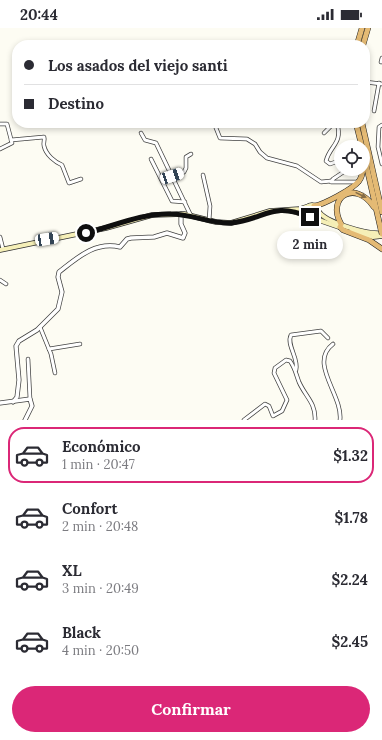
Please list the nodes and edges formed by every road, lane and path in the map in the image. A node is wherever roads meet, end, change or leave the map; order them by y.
1 (362, 28) edge
2 (368, 28) edge
3 (358, 40) edge
4 (364, 40) edge
5 (370, 82) edge
6 (380, 83) edge
7 (374, 111) dead end
8 (0, 124) edge
9 (382, 125) edge
10 (216, 128) edge
11 (330, 128) edge
12 (337, 128) edge
13 (357, 128) edge
14 (363, 128) edge
15 (141, 133) dead end
16 (324, 133) dead end
17 (11, 140) junction
18 (338, 140) edge
19 (360, 140) edge
20 (334, 148) edge
21 (0, 149) edge
22 (191, 154) dead end
23 (151, 159) dead end
24 (334, 163) edge
25 (382, 164) edge
26 (172, 176) junction
27 (203, 176) dead end
28 (338, 176) edge
29 (362, 176) edge
30 (369, 176) edge
31 (81, 179) dead end
32 (331, 181) junction
33 (359, 182) junction
34 (377, 191) junction
35 (382, 198) edge
36 (185, 202) junction
37 (314, 207) junction
38 (290, 210) junction
39 (379, 212) edge
40 (181, 214) junction
41 (191, 216) junction
42 (310, 216) junction
43 (209, 221) junction
44 (341, 225) junction
45 (382, 233) edge
46 (0, 237) edge
47 (1, 249) edge
48 (382, 249) edge
49 (0, 280) edge
50 (6, 284) dead end
51 (40, 327) junction
52 (328, 338) dead end
53 (80, 344) dead end
54 (333, 344) dead end
55 (49, 349) junction
56 (28, 359) dead end
57 (296, 370) junction
58 (54, 373) dead end
59 (30, 399) junction
60 (13, 402) junction
61 (0, 403) edge
62 (24, 420) edge
63 (244, 420) edge
64 (315, 420) edge
65 (340, 420) edge

1 - 3 highway
2 - 4 highway
5 - 6 street
6 - 7 street
8 - 17 street
9 - 25 street
10 - 32 street
11 - 16 street
12 - 18 street
13 - 19 highway
14 - 34 highway
15 - 26 street
17 - 21 street
17 - 31 street
20 - 24 street
22 - 26 street
23 - 36 street
26 - 36 street
27 - 43 street
28 - 32 street
29 - 33 highway
30 - 39 highway
32 - 33 street
33 - 37 highway
34 - 35 highway
34 - 39 highway
36 - 41 street
37 - 38 main road
37 - 42 main road
37 - 42 main road
37 - 44 main road
38 - 42 main road
38 - 43 main road
44 -> 39 highway
39 - 45 highway
40 - 41 main road
40 - 47 main road
40 - 51 street
41 - 43 main road
42 - 44 main road
44 - 45 main road
44 - 48 highway
46 - 47 street
49 - 50 street
51 - 55 street
51 - 60 street
52 - 57 street
53 - 55 street
54 - 65 street
55 - 58 street
56 - 59 street
57 - 63 street
57 - 64 street
59 - 60 street
59 - 62 street
60 - 61 street

